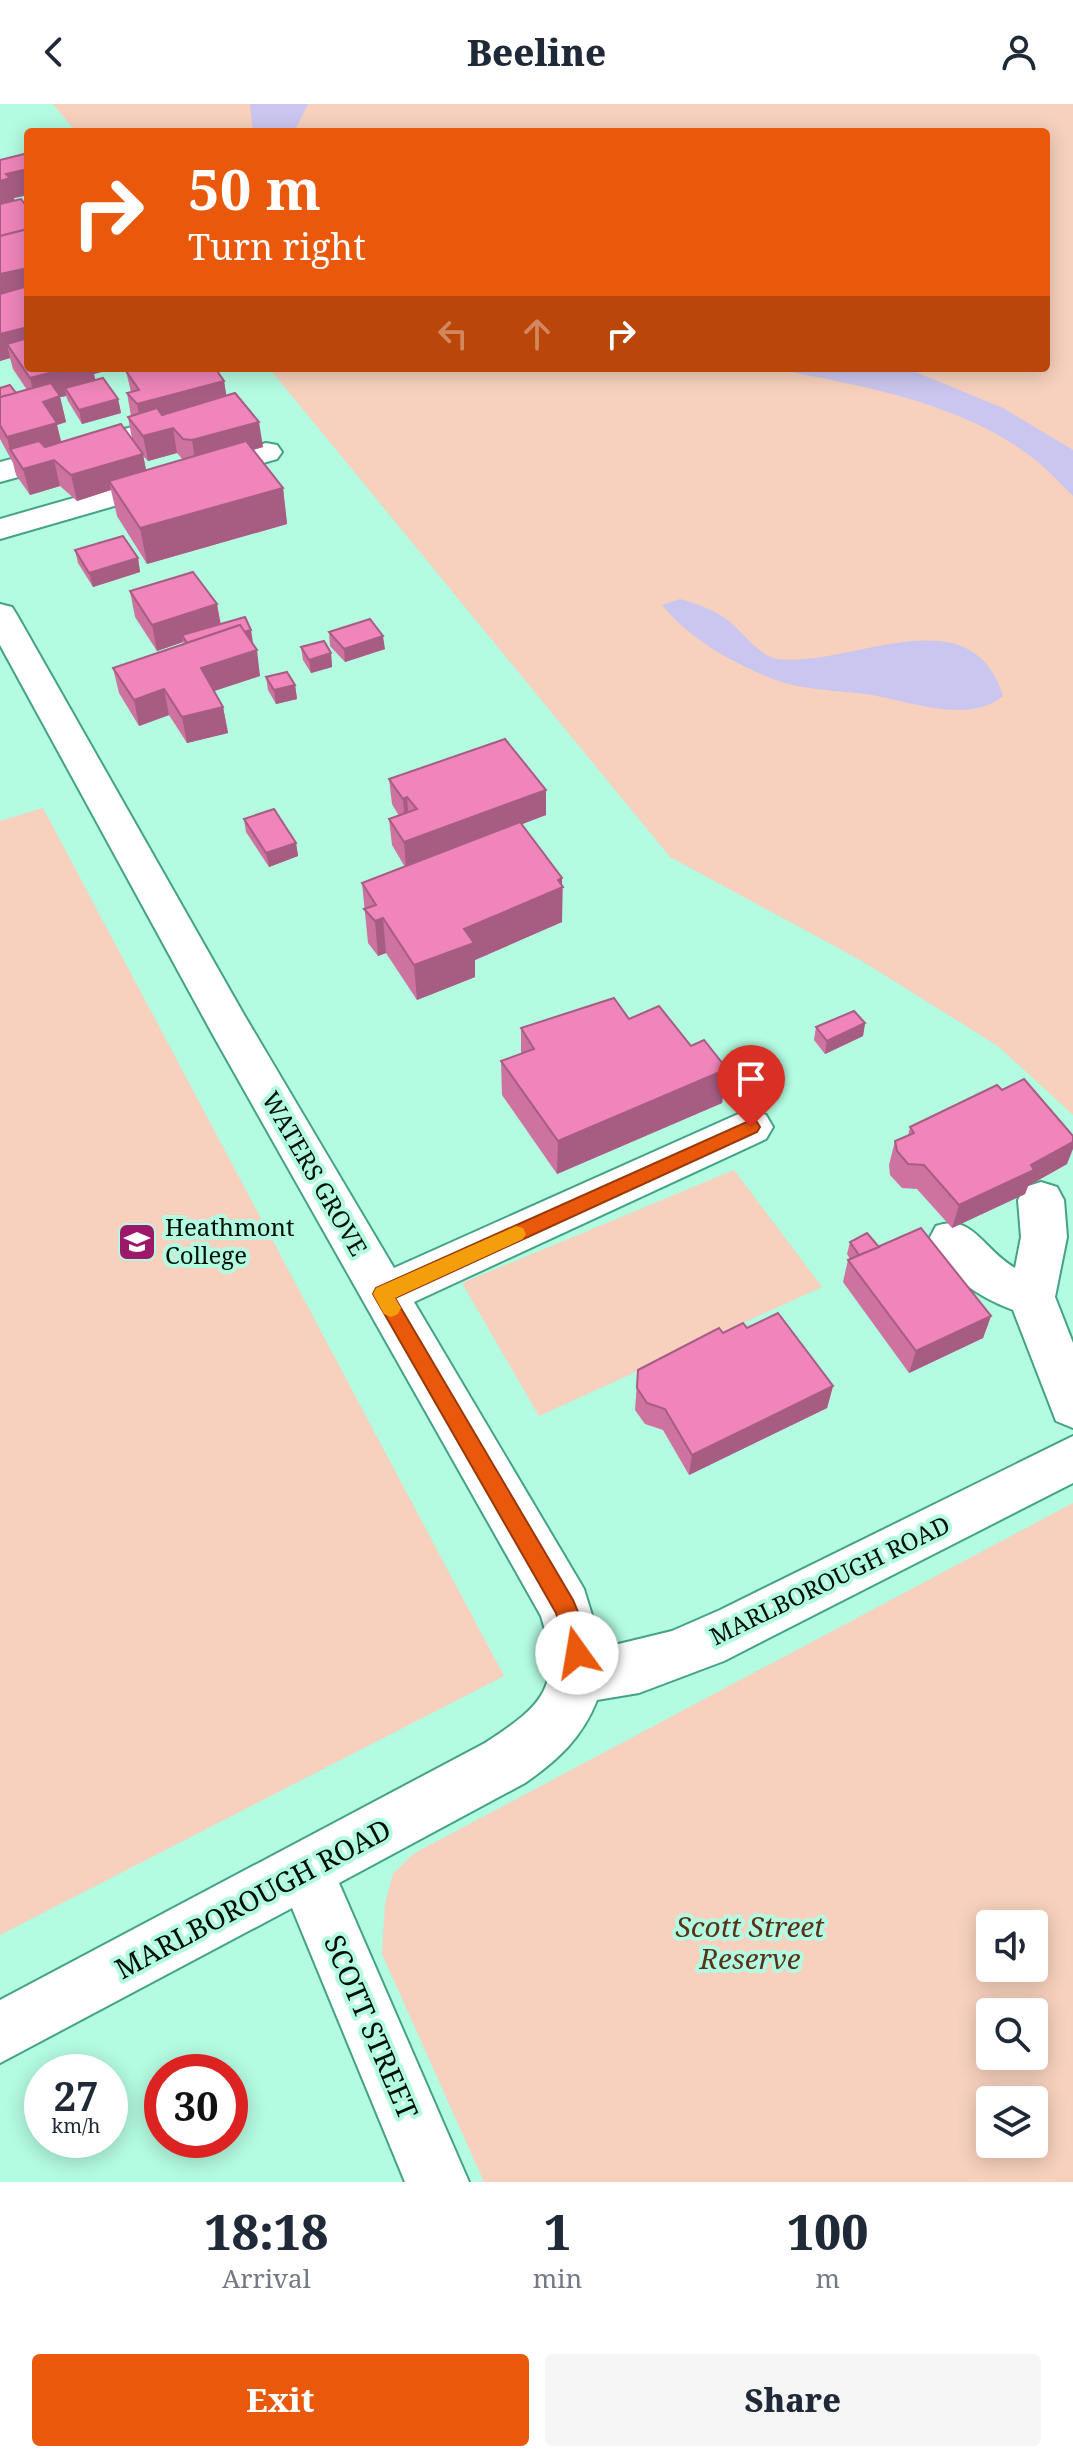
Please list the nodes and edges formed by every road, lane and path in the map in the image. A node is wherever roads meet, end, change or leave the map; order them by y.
1 (147, 432) edge
2 (266, 452) dead end
3 (0, 472) edge
4 (0, 529) edge
5 (0, 615) edge
6 (751, 1127) dead end
7 (1041, 1200) dead end
8 (952, 1239) dead end
9 (383, 1294) junction
10 (1032, 1297) junction
11 (1073, 1406) edge
12 (1073, 1458) edge
13 (578, 1675) junction
14 (505, 1763) joint
15 (305, 1871) junction
16 (0, 2033) edge
17 (437, 2182) edge

1 - 3 street
2 - 4 street
5 - 9 street, WATERS GROVE
6 - 9 street
7 - 10 street
8 - 10 street
9 - 13 street, WATERS GROVE
10 - 11 street
12 - 13 street, MARLBOROUGH ROAD
13 - 14 street, WATERS GROVE
14 - 15 street, MARLBOROUGH ROAD
15 - 16 street, MARLBOROUGH ROAD
15 - 17 street, SCOTT STREET

